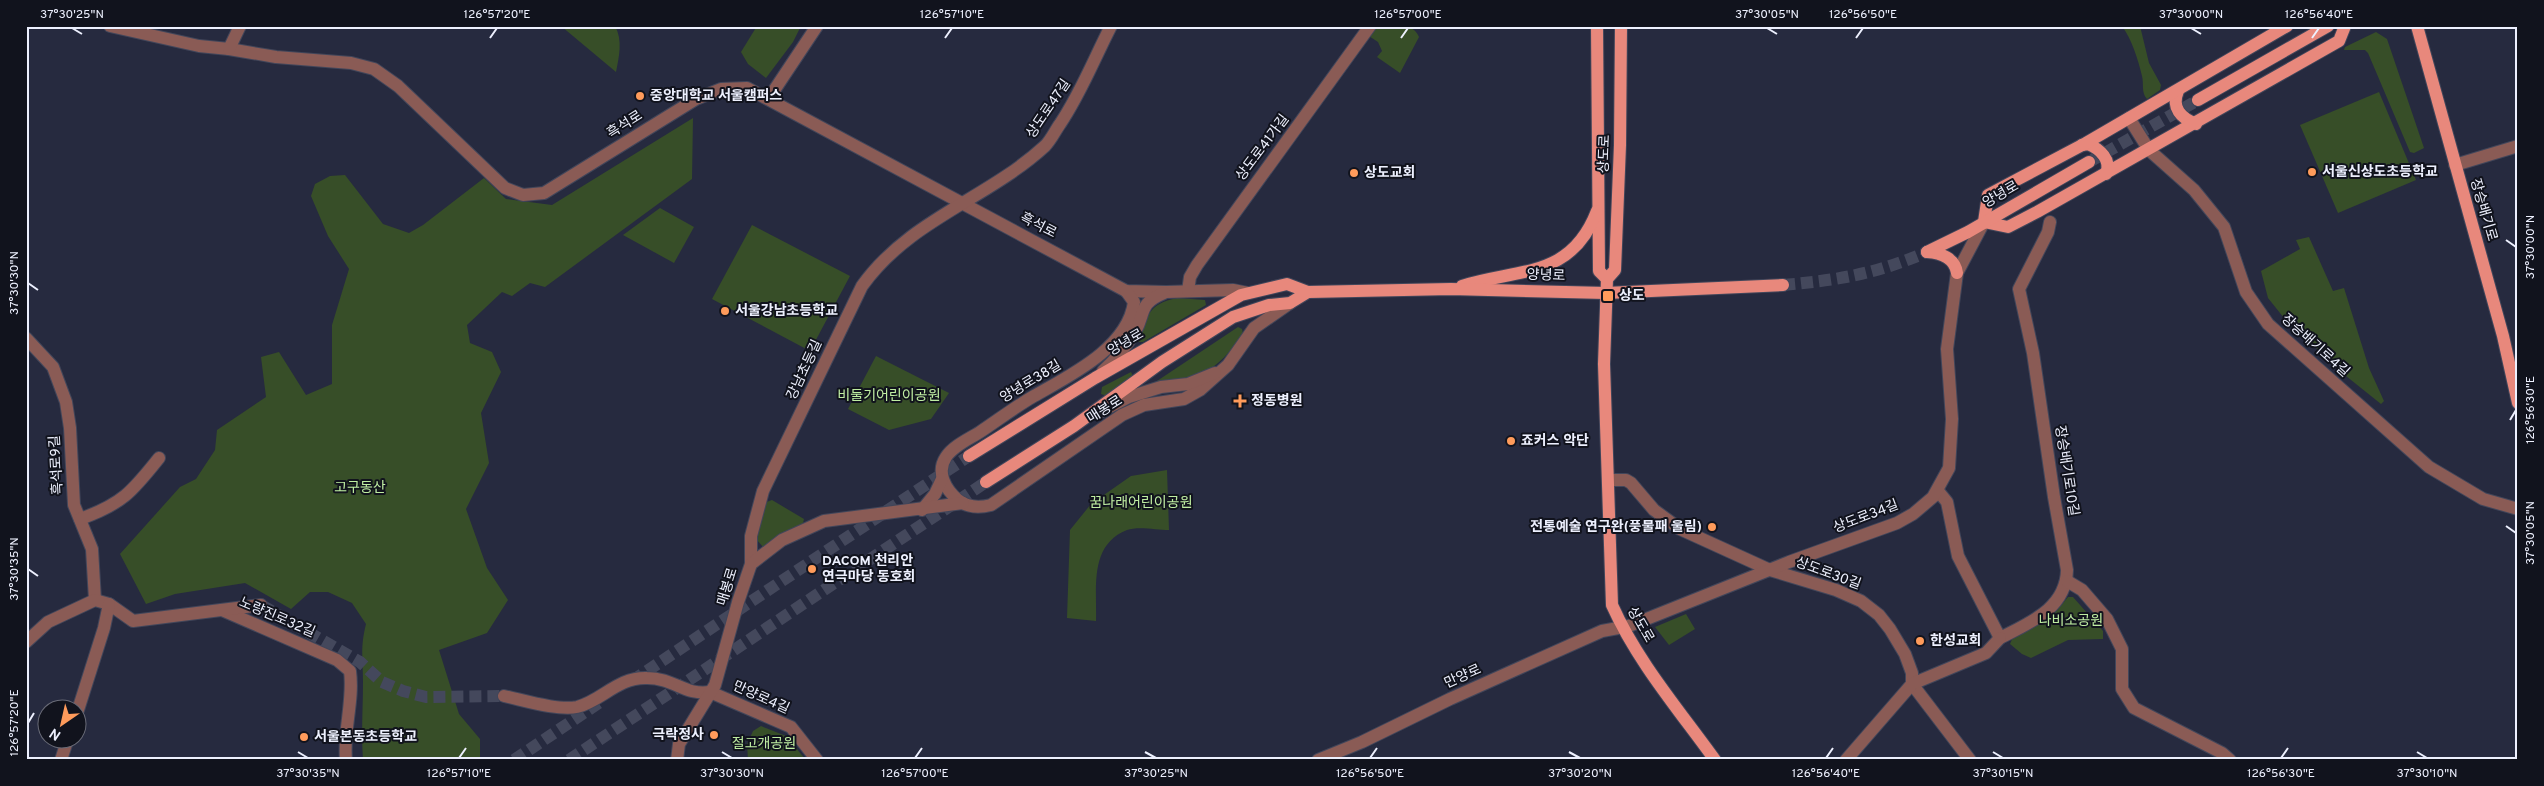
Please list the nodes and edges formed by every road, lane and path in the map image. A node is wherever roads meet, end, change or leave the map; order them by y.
1 (110, 26) edge
2 (240, 26) edge
3 (817, 26) edge
4 (1111, 26) edge
5 (1370, 26) edge
6 (1597, 26) edge
7 (1621, 26) edge
8 (2287, 26) edge
9 (2328, 26) edge
10 (2344, 26) edge
11 (2417, 26) edge
12 (2428, 26) edge
13 (2422, 41) junction
14 (229, 49) junction
15 (2178, 91) junction
16 (769, 98) junction
17 (2198, 100) tunnel mouth
18 (2129, 118) junction
19 (2196, 124) junction
20 (2082, 146) junction
21 (2518, 146) edge
22 (2149, 150) junction
23 (2089, 162) tunnel mouth
24 (2455, 165) junction
25 (2106, 174) junction
26 (962, 204) junction
27 (1600, 204) junction
28 (1984, 222) junction
29 (2050, 222) dead end
30 (1957, 273) junction
31 (1606, 279) junction
32 (1783, 285) tunnel mouth
33 (1452, 289) junction
34 (1126, 291) junction
35 (1188, 291) junction
36 (1166, 292) junction
37 (1308, 292) junction
38 (1248, 293) junction
39 (1606, 293) junction
40 (1290, 303) junction
41 (1138, 307) junction
42 (26, 338) edge
43 (1226, 367) junction
44 (1095, 378) junction
45 (2517, 395) edge
46 (1074, 426) junction
47 (969, 456) tunnel mouth
48 (159, 458) dead end
49 (942, 479) junction
50 (1608, 480) junction
51 (986, 482) tunnel mouth
52 (1938, 491) junction
53 (963, 503) junction
54 (2518, 509) edge
55 (922, 510) junction
56 (80, 519) junction
57 (751, 564) junction
58 (1770, 570) junction
59 (2067, 581) junction
60 (95, 600) junction
61 (108, 604) junction
62 (260, 605) tunnel mouth
63 (221, 610) junction
64 (1621, 626) junction
65 (2000, 638) junction
66 (26, 642) edge
67 (1912, 684) junction
68 (710, 692) junction
69 (504, 696) tunnel mouth
70 (82, 698) edge
71 (65, 748) edge
72 (61, 760) edge
73 (346, 760) edge
74 (677, 760) edge
75 (817, 760) edge
76 (1318, 760) edge
77 (1715, 760) edge
78 (1846, 760) edge
79 (1970, 760) edge
80 (2230, 760) edge

1 - 14 street, 흑석로
2 - 14 street
3 - 16 street
4 - 26 street, 상도로47길
5 - 35 street, 상도로41가길
6 - 27 main road, 상도로
7 - 31 main road, 상도로
8 - 15 main road
9 - 17 main road
10 - 19 main road
11 - 13 main road, 장승배기로
12 - 13 main road
13 - 24 main road, 장승배기로
14 - 16 street, 흑석로
15 - 18 main road
15 - 19 main road
16 - 26 street, 흑석로
18 - 20 main road
18 - 22 street, 장승배기로4길
19 - 22 main road
20 - 25 main road
20 - 28 main road
21 - 24 street
22 - 25 main road
22 - 54 street, 장승배기로4길
23 - 28 main road, 양녕로
24 - 45 main road, 장승배기로
25 - 28 main road
26 - 34 street, 흑석로
26 - 57 street, 강남초등길
27 - 31 main road, 상도로
27 - 33 main road
28 - 30 street, 상도로34길
28 - 30 main road, 양녕로
29 - 59 street, 장승배기로10길
30 - 52 street, 상도로34길
31 - 39 main road, 상도로
32 - 39 main road, 양녕로
33 - 37 main road, 양녕로
33 - 39 main road, 양녕로
34 - 36 street, 흑석로
34 - 41 street
35 - 36 street, 흑석로
35 - 38 street, 흑석로
36 - 41 street
37 - 38 main road, 양녕로
37 - 40 main road
38 - 44 main road, 양녕로
39 - 50 main road, 상도로
40 - 43 street, 매봉로
40 - 46 main road
41 - 44 street
41 - 49 street, 양녕로38길
42 - 56 street, 흑석로9길
43 - 46 street
43 - 53 street, 매봉로
44 - 47 main road, 양녕로
46 - 51 main road
48 - 56 street
49 - 53 street
49 - 55 street, 양녕로38길
50 - 58 street
50 - 64 main road, 상도로
52 - 58 street, 상도로34길
52 - 65 street
53 - 55 street, 매봉로
55 - 57 street, 매봉로
56 - 60 street, 흑석로9길
57 - 68 street, 매봉로
58 - 64 street, 상도로34길
58 - 67 street, 상도로30길
59 - 65 street
59 - 80 street
60 - 61 street, 노량진로32길
60 - 66 street
61 - 63 street, 노량진로32길
61 - 70 street
62 - 63 street
63 - 73 street, 노량진로32길
64 - 76 street, 만양로
64 - 77 main road, 상도로
65 - 67 street
67 - 78 street
67 - 79 street, 상도로30길
68 - 69 street, 만양로4길
68 - 74 street, 매봉로
68 - 75 street, 만양로4길
71 - 72 street

